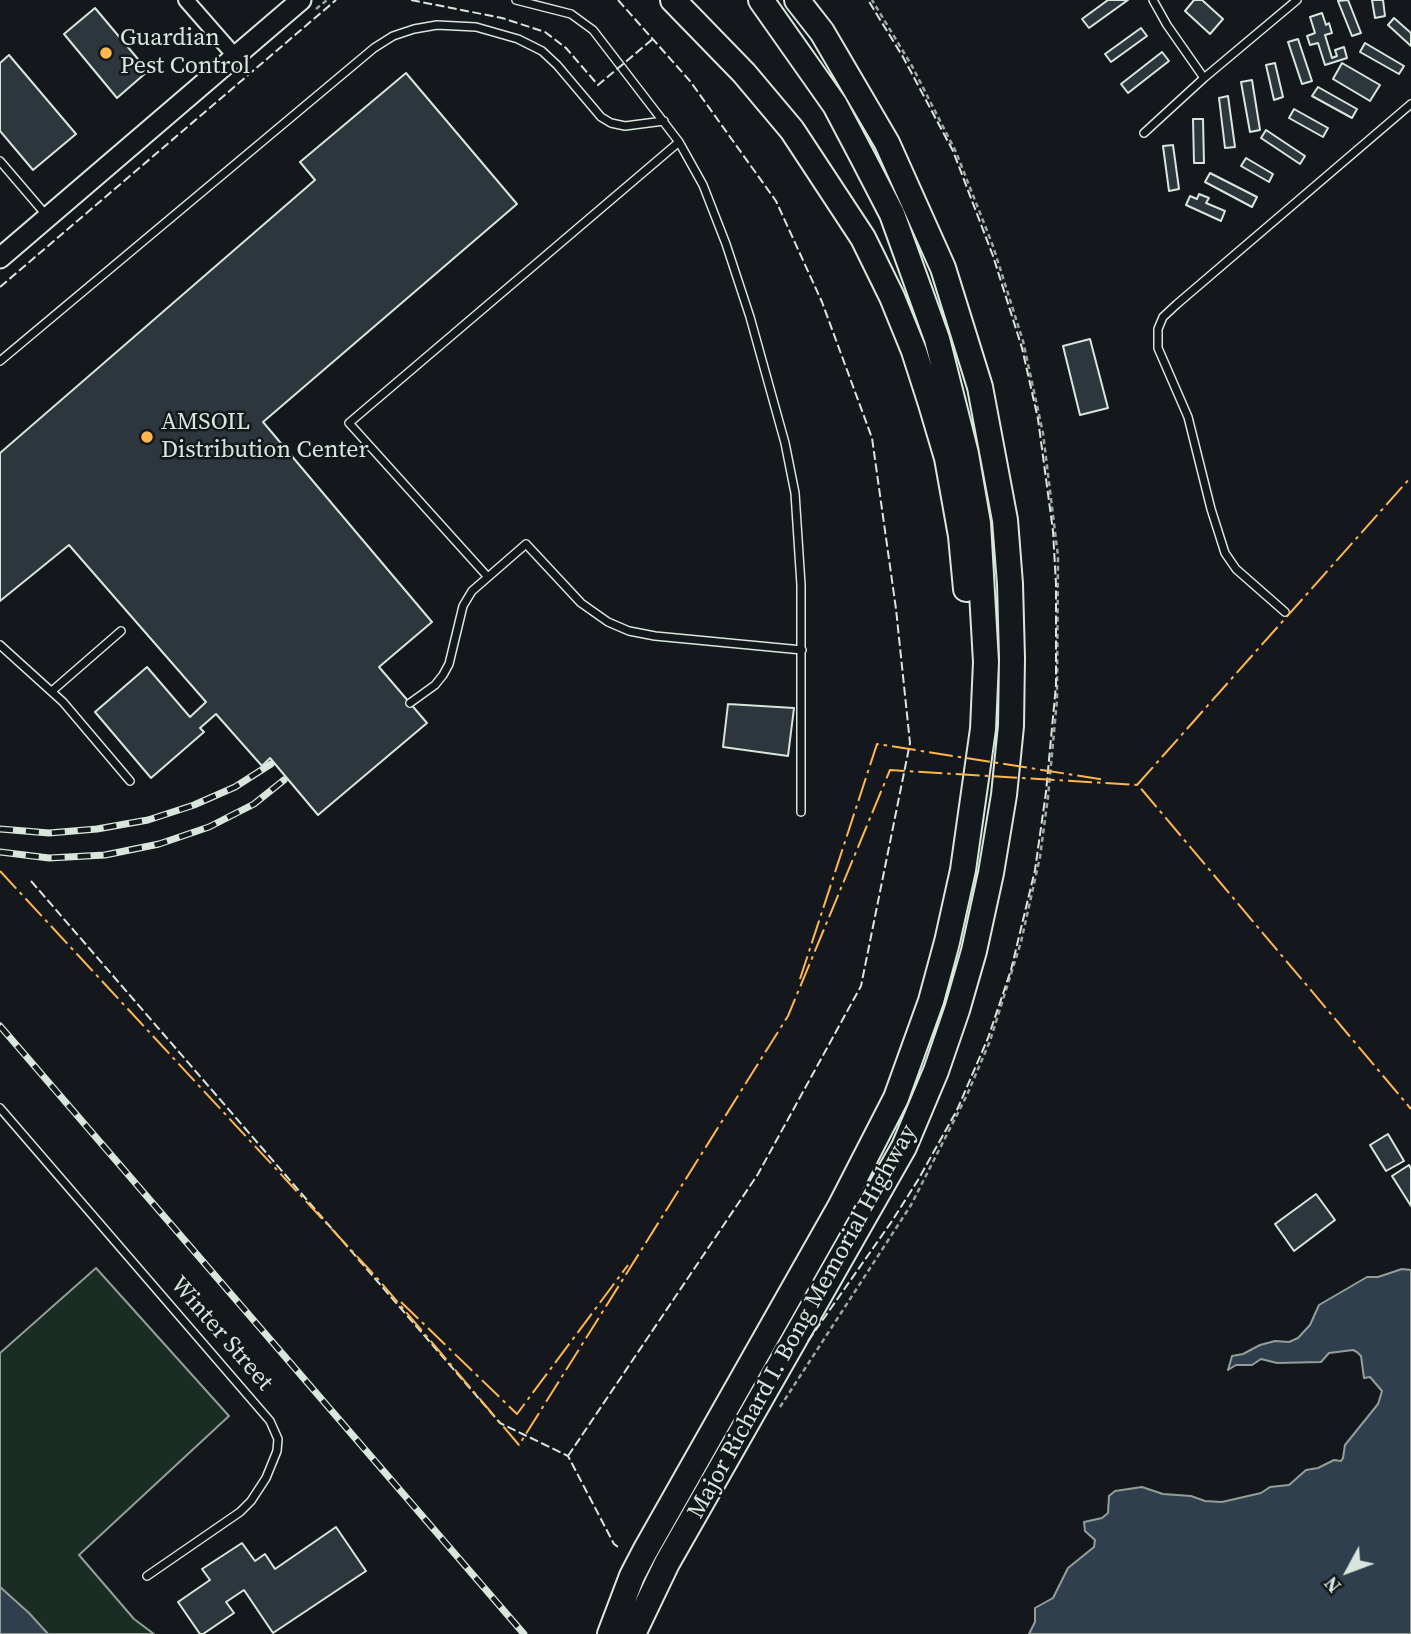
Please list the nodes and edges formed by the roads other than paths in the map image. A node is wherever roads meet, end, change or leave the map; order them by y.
1 (187, 0) edge
2 (301, 0) edge
3 (516, 0) edge
4 (673, 0) edge
5 (761, 0) edge
6 (797, 0) edge
7 (1153, 0) edge
8 (1297, 0) edge
9 (235, 56) junction
10 (1204, 78) junction
11 (1411, 104) edge
12 (664, 121) junction
13 (1144, 133) dead end
14 (679, 142) junction
15 (0, 161) edge
16 (48, 217) junction
17 (0, 258) edge
18 (0, 361) edge
19 (487, 576) junction
20 (1285, 612) dead end
21 (121, 631) dead end
22 (0, 645) edge
23 (802, 650) junction
24 (52, 691) junction
25 (410, 703) dead end
26 (130, 781) dead end
27 (801, 812) dead end
28 (963, 870) junction
29 (0, 1108) edge
30 (147, 1576) dead end
31 (610, 1634) edge
32 (633, 1634) edge

1 - 9 street
2 - 9 street
3 - 12 lane
4 - 28 highway
5 - 28 highway, Major Richard I. Bong Memorial Highway
6 - 32 highway, Major Richard I. Bong Memorial Highway
7 - 10 lane
8 - 10 lane
9 - 16 street
10 - 13 lane
11 - 20 lane
12 - 14 lane
12 - 18 lane
14 - 19 lane
14 - 23 lane
15 - 16 lane
16 - 17 street
19 - 23 lane
19 - 25 lane
21 - 24 lane
22 - 24 lane
23 - 27 lane
24 - 26 lane
28 - 31 highway, Major Richard I. Bong Memorial Highway
29 - 30 lane, Winter Street

